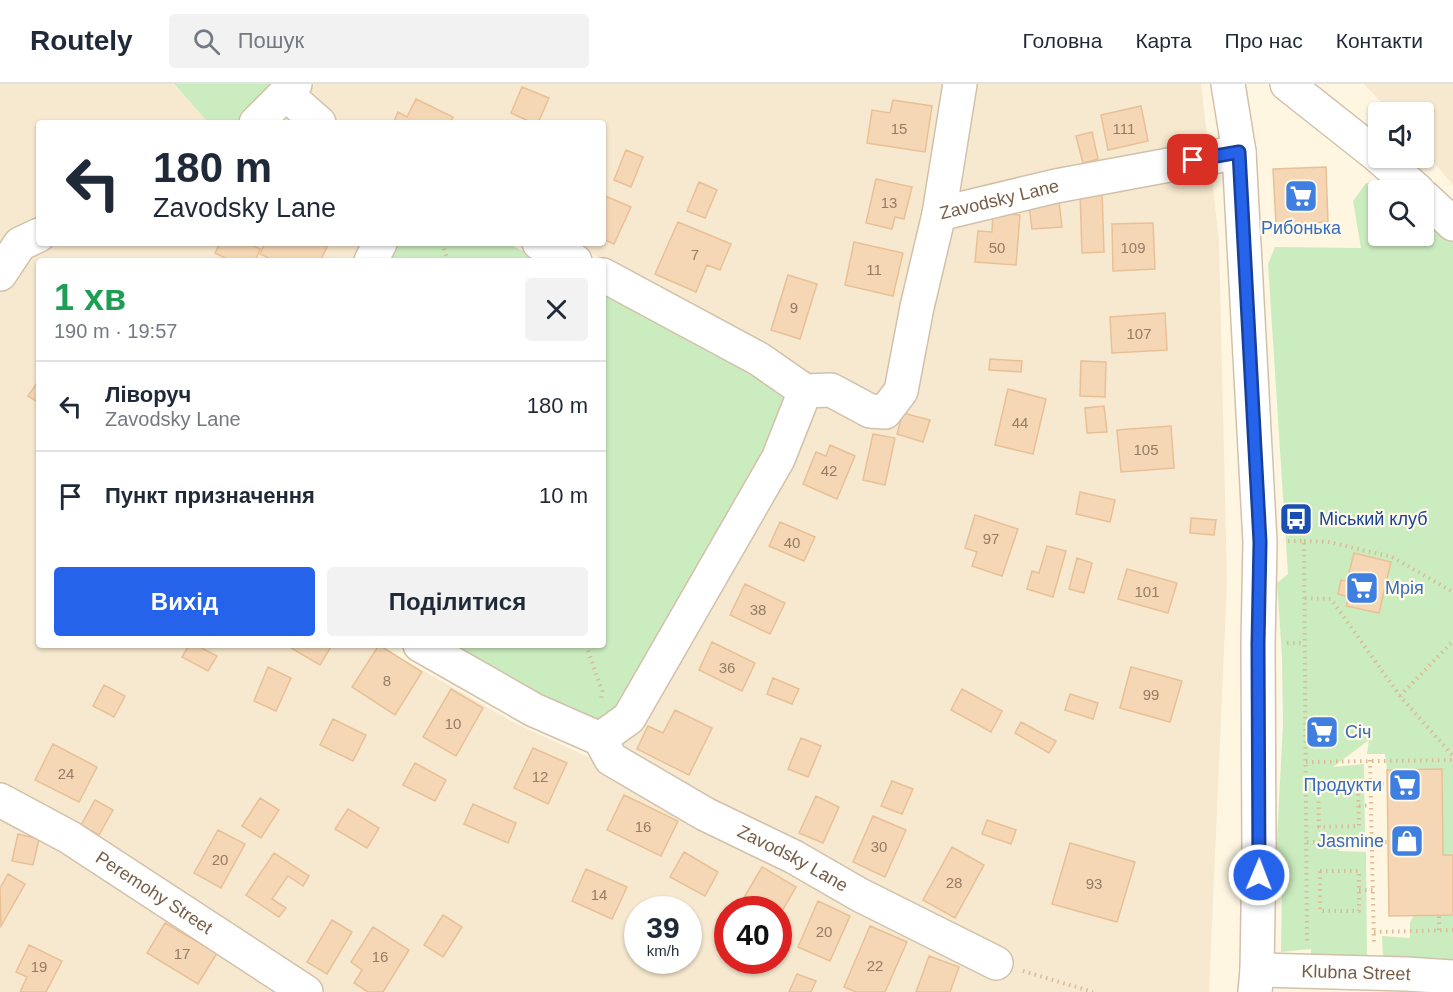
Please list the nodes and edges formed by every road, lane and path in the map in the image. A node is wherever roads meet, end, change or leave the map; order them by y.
1 (960, 84) edge
2 (1228, 84) edge
3 (1287, 84) edge
4 (290, 89) edge
5 (259, 120) edge
6 (316, 120) edge
7 (1368, 148) edge
8 (1239, 152) junction
9 (1392, 168) edge
10 (1405, 180) edge
11 (1434, 206) edge
12 (939, 214) junction
13 (1453, 224) edge
14 (36, 237) edge
15 (545, 246) edge
16 (569, 258) edge
17 (0, 274) edge
18 (606, 277) edge
19 (805, 391) junction
20 (1304, 541) junction
21 (1260, 542) junction
22 (1453, 592) edge
23 (1305, 598) junction
24 (1453, 641) edge
25 (425, 648) edge
26 (587, 648) edge
27 (1400, 696) junction
28 (600, 739) junction
29 (1453, 758) edge
30 (1370, 760) junction
31 (1306, 762) junction
32 (1370, 783) junction
33 (1387, 784) dead end
34 (0, 800) edge
35 (1371, 805) junction
36 (1359, 806) junction
37 (1307, 842) junction
38 (1372, 842) junction
39 (1387, 842) dead end
40 (1359, 890) junction
41 (1373, 890) junction
42 (1439, 915) dead end
43 (1439, 930) junction
44 (1453, 930) edge
45 (1374, 932) junction
46 (1374, 952) dead end
47 (996, 963) joint
48 (1306, 972) junction
49 (1453, 978) edge
50 (1256, 981) edge
51 (306, 992) edge
52 (1093, 992) edge

1 - 12 street
2 - 8 street
3 - 7 street
4 - 5 street
4 - 6 street
8 - 12 street, Zavodsky Lane
8 - 21 street
9 - 10 street
11 - 13 street
12 - 19 street, Zavodsky Lane
14 - 17 street
15 - 16 street
18 - 19 street
19 - 28 street
20 - 21 path
20 - 22 path
20 - 23 path
21 - 50 street
23 - 27 path
23 - 31 path
24 - 27 path
25 - 28 street
26 - 28 path
27 - 29 path
28 - 47 street, Zavodsky Lane
29 - 30 path
30 - 31 path
30 - 32 path
31 - 37 path
32 - 33 path
32 - 35 path
34 - 51 street, Peremohy Street
35 - 36 path
35 - 38 path
36 - 36 path
37 - 38 path
37 - 48 path
38 - 39 path
38 - 41 path
40 - 40 path
40 - 41 path
41 - 45 path
42 - 43 path
43 - 44 path
43 - 45 path
45 - 46 path
47 - 52 path
48 - 49 street, Klubna Street
48 - 50 street, Klubna Street

